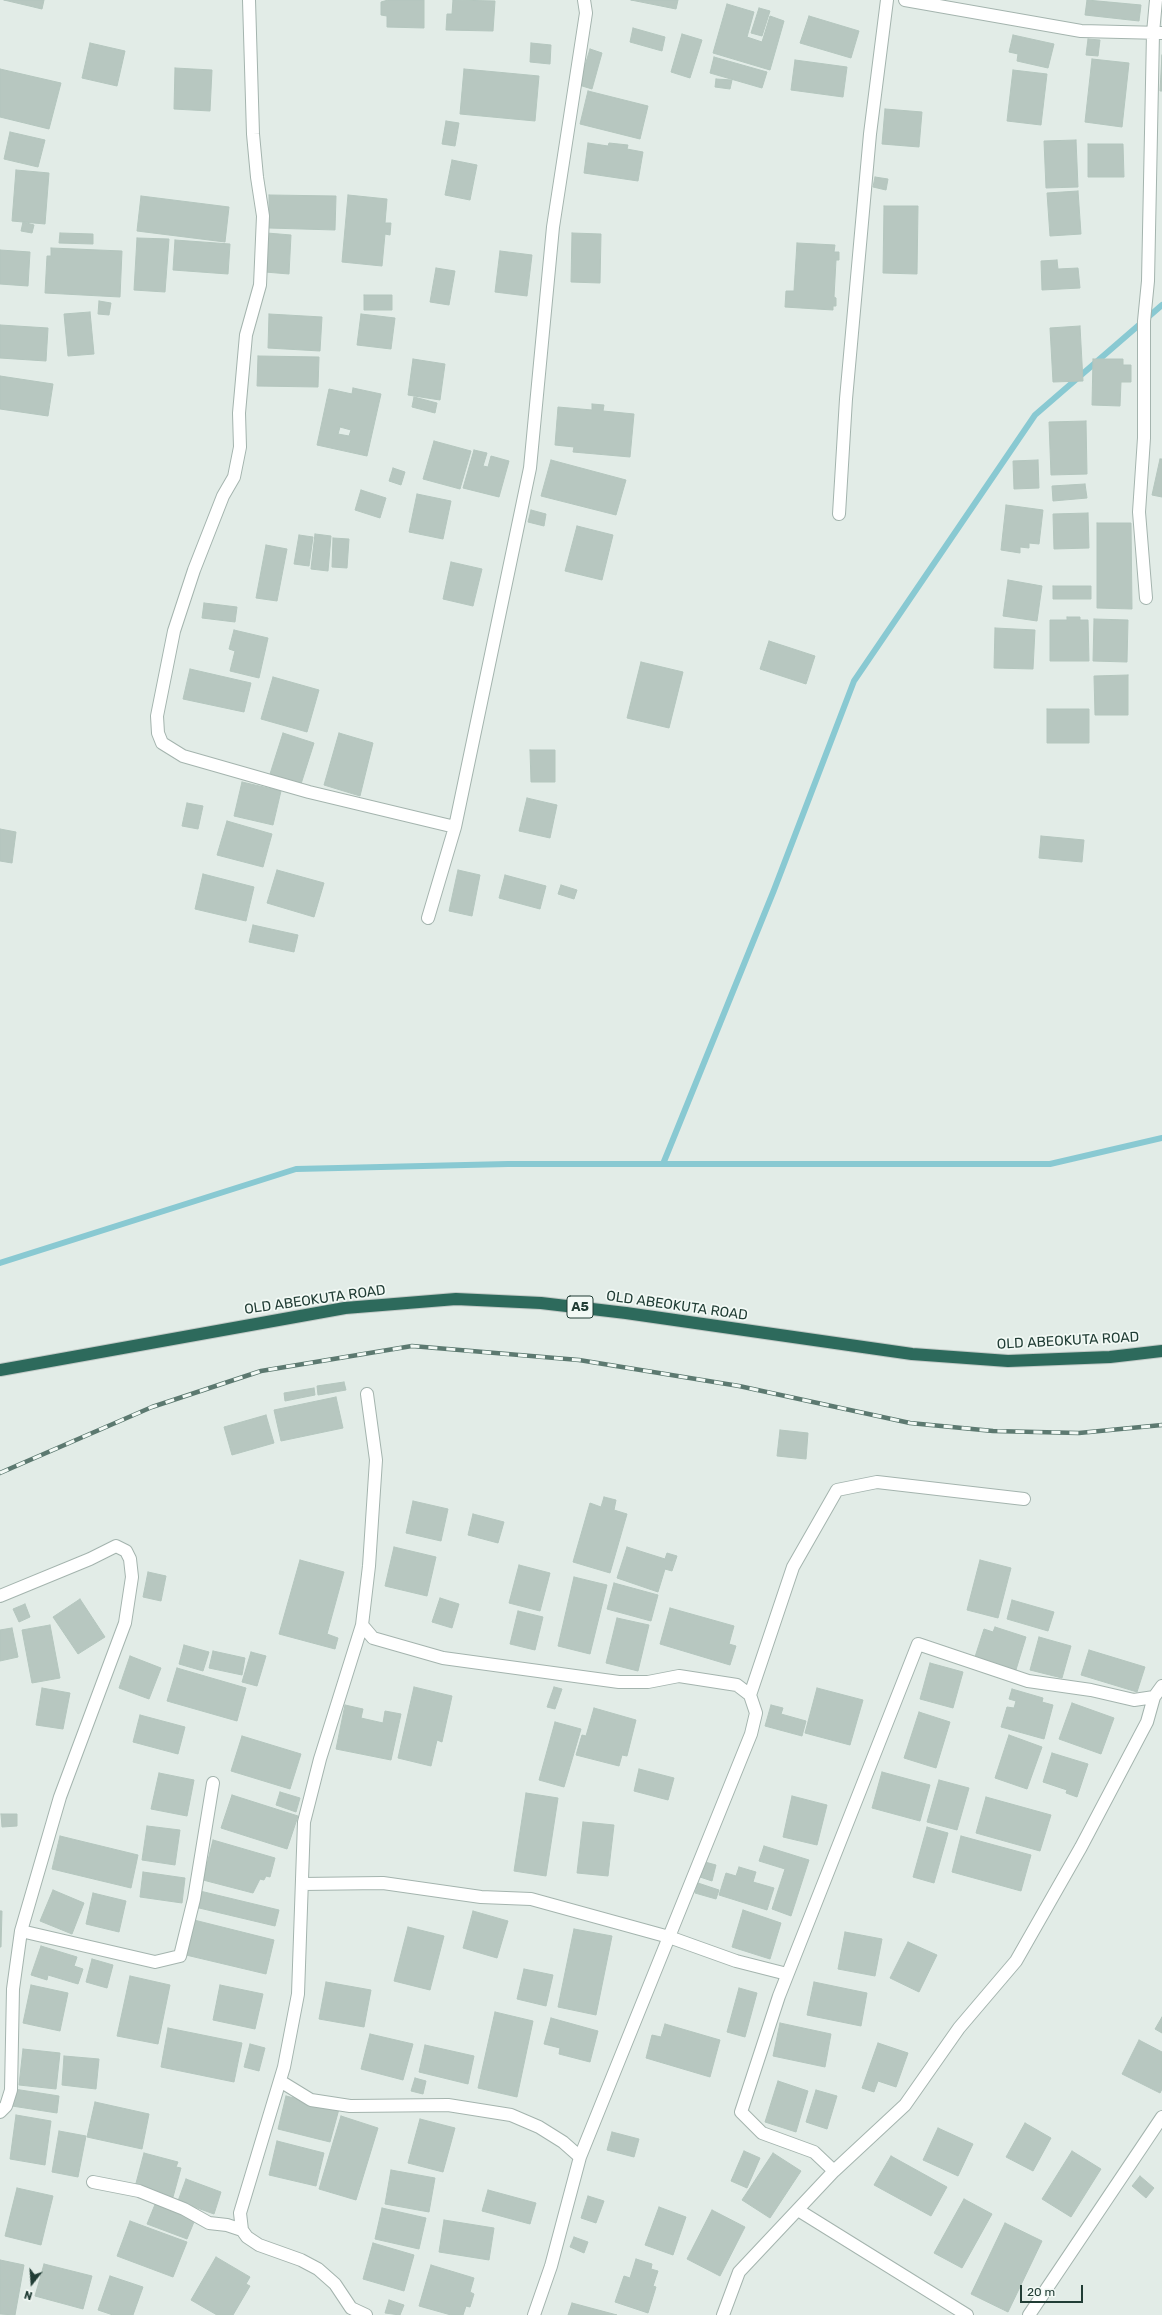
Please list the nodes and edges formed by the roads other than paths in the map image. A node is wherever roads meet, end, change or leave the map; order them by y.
1 (249, 0) edge
2 (584, 0) edge
3 (887, 0) edge
4 (905, 0) edge
5 (1156, 0) edge
6 (1157, 33) edge
7 (839, 514) dead end
8 (1146, 598) dead end
9 (455, 827) junction
10 (428, 918) dead end
11 (1162, 1351) edge
12 (0, 1370) edge
13 (367, 1394) dead end
14 (1024, 1499) dead end
15 (0, 1596) edge
16 (362, 1625) junction
17 (373, 1638) junction
18 (352, 1655) junction
19 (1162, 1686) edge
20 (750, 1695) junction
21 (1158, 1697) edge
22 (213, 1783) dead end
23 (302, 1884) junction
24 (21, 1931) junction
25 (669, 1937) junction
26 (787, 1974) junction
27 (280, 2081) junction
28 (0, 2112) edge
29 (1162, 2116) edge
30 (580, 2157) junction
31 (834, 2172) junction
32 (93, 2182) dead end
33 (798, 2210) junction
34 (240, 2213) junction
35 (227, 2225) junction
36 (242, 2230) junction
37 (348, 2311) edge
38 (366, 2315) edge
39 (534, 2315) edge
40 (723, 2315) edge
41 (967, 2315) edge
42 (1029, 2315) edge

1 - 9 street
2 - 9 street
3 - 7 street
4 - 6 street
5 - 6 street
6 - 8 street
9 - 10 street
11 - 12 highway, OLD ABEOKUTA ROAD / A5
13 - 16 street
14 - 20 street
15 - 24 street
16 - 17 street
16 - 18 street
17 - 18 street
17 - 20 street
18 - 23 street
19 - 21 street
20 - 25 street
21 - 26 street
21 - 31 street
22 - 24 street
23 - 25 street
23 - 27 street
24 - 28 street
25 - 26 street
25 - 30 street
26 - 31 street
27 - 30 street
27 - 34 street
29 - 42 street
30 - 39 street
31 - 33 street
32 - 35 street
33 - 40 street
33 - 41 street
34 - 35 street
34 - 36 street
35 - 36 street
36 - 37 street
37 - 38 street

